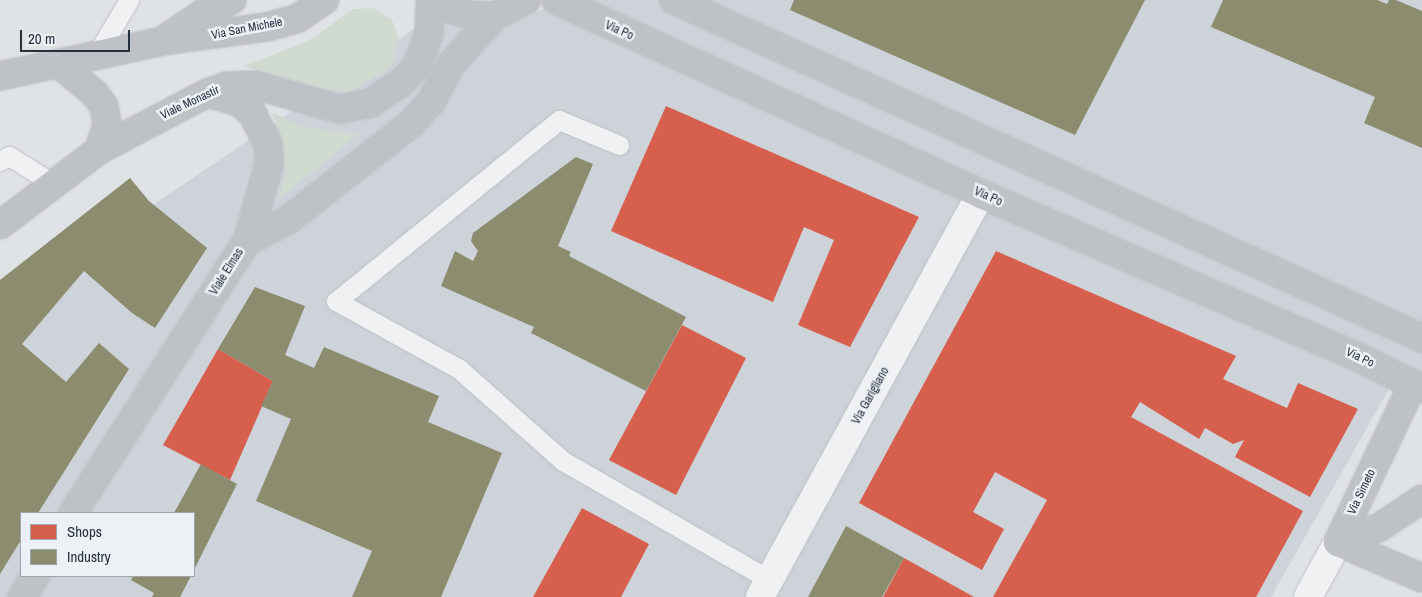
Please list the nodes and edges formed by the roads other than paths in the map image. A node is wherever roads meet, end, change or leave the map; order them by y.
1 (129, 0) edge
2 (232, 0) edge
3 (325, 0) edge
4 (430, 0) edge
5 (437, 0) edge
6 (526, 0) edge
7 (556, 0) edge
8 (674, 0) edge
9 (495, 16) junction
10 (163, 41) junction
11 (95, 56) junction
12 (60, 65) junction
13 (0, 76) edge
14 (207, 93) junction
15 (619, 145) dead end
16 (99, 150) junction
17 (0, 161) edge
18 (54, 184) junction
19 (981, 194) junction
20 (0, 225) edge
21 (247, 241) junction
22 (1380, 317) junction
23 (1422, 329) edge
24 (1422, 338) edge
25 (1417, 387) edge
26 (1422, 498) edge
27 (74, 512) edge
28 (1338, 542) junction
29 (34, 577) edge
30 (1422, 578) edge
31 (765, 588) edge
32 (22, 597) edge
33 (1308, 597) edge

1 - 11 lane
2 - 10 main road, Via San Michele
3 - 10 main road, Via San Michele
4 - 14 main road, Viale Monastir
5 - 9 main road
6 - 9 main road
7 - 19 main road, Via Po
8 - 22 main road
9 - 21 main road, Viale Elmas
10 - 11 main road, Via San Michele
11 - 12 main road, Via San Michele
12 - 13 main road, Via San Michele
12 - 16 main road
14 - 16 main road, Viale Monastir
14 - 21 main road
15 - 31 lane
16 - 18 main road, Viale Monastir
17 - 18 lane
18 - 20 main road, Viale Monastir
19 - 25 main road, Via Po
19 - 31 street, Via Garigliano
21 - 27 main road, Viale Elmas
22 - 23 main road
22 - 24 main road
25 - 28 main road, Via Simeto
26 - 28 main road
28 - 30 main road
28 - 33 street, Via Simeto
29 - 32 main road

